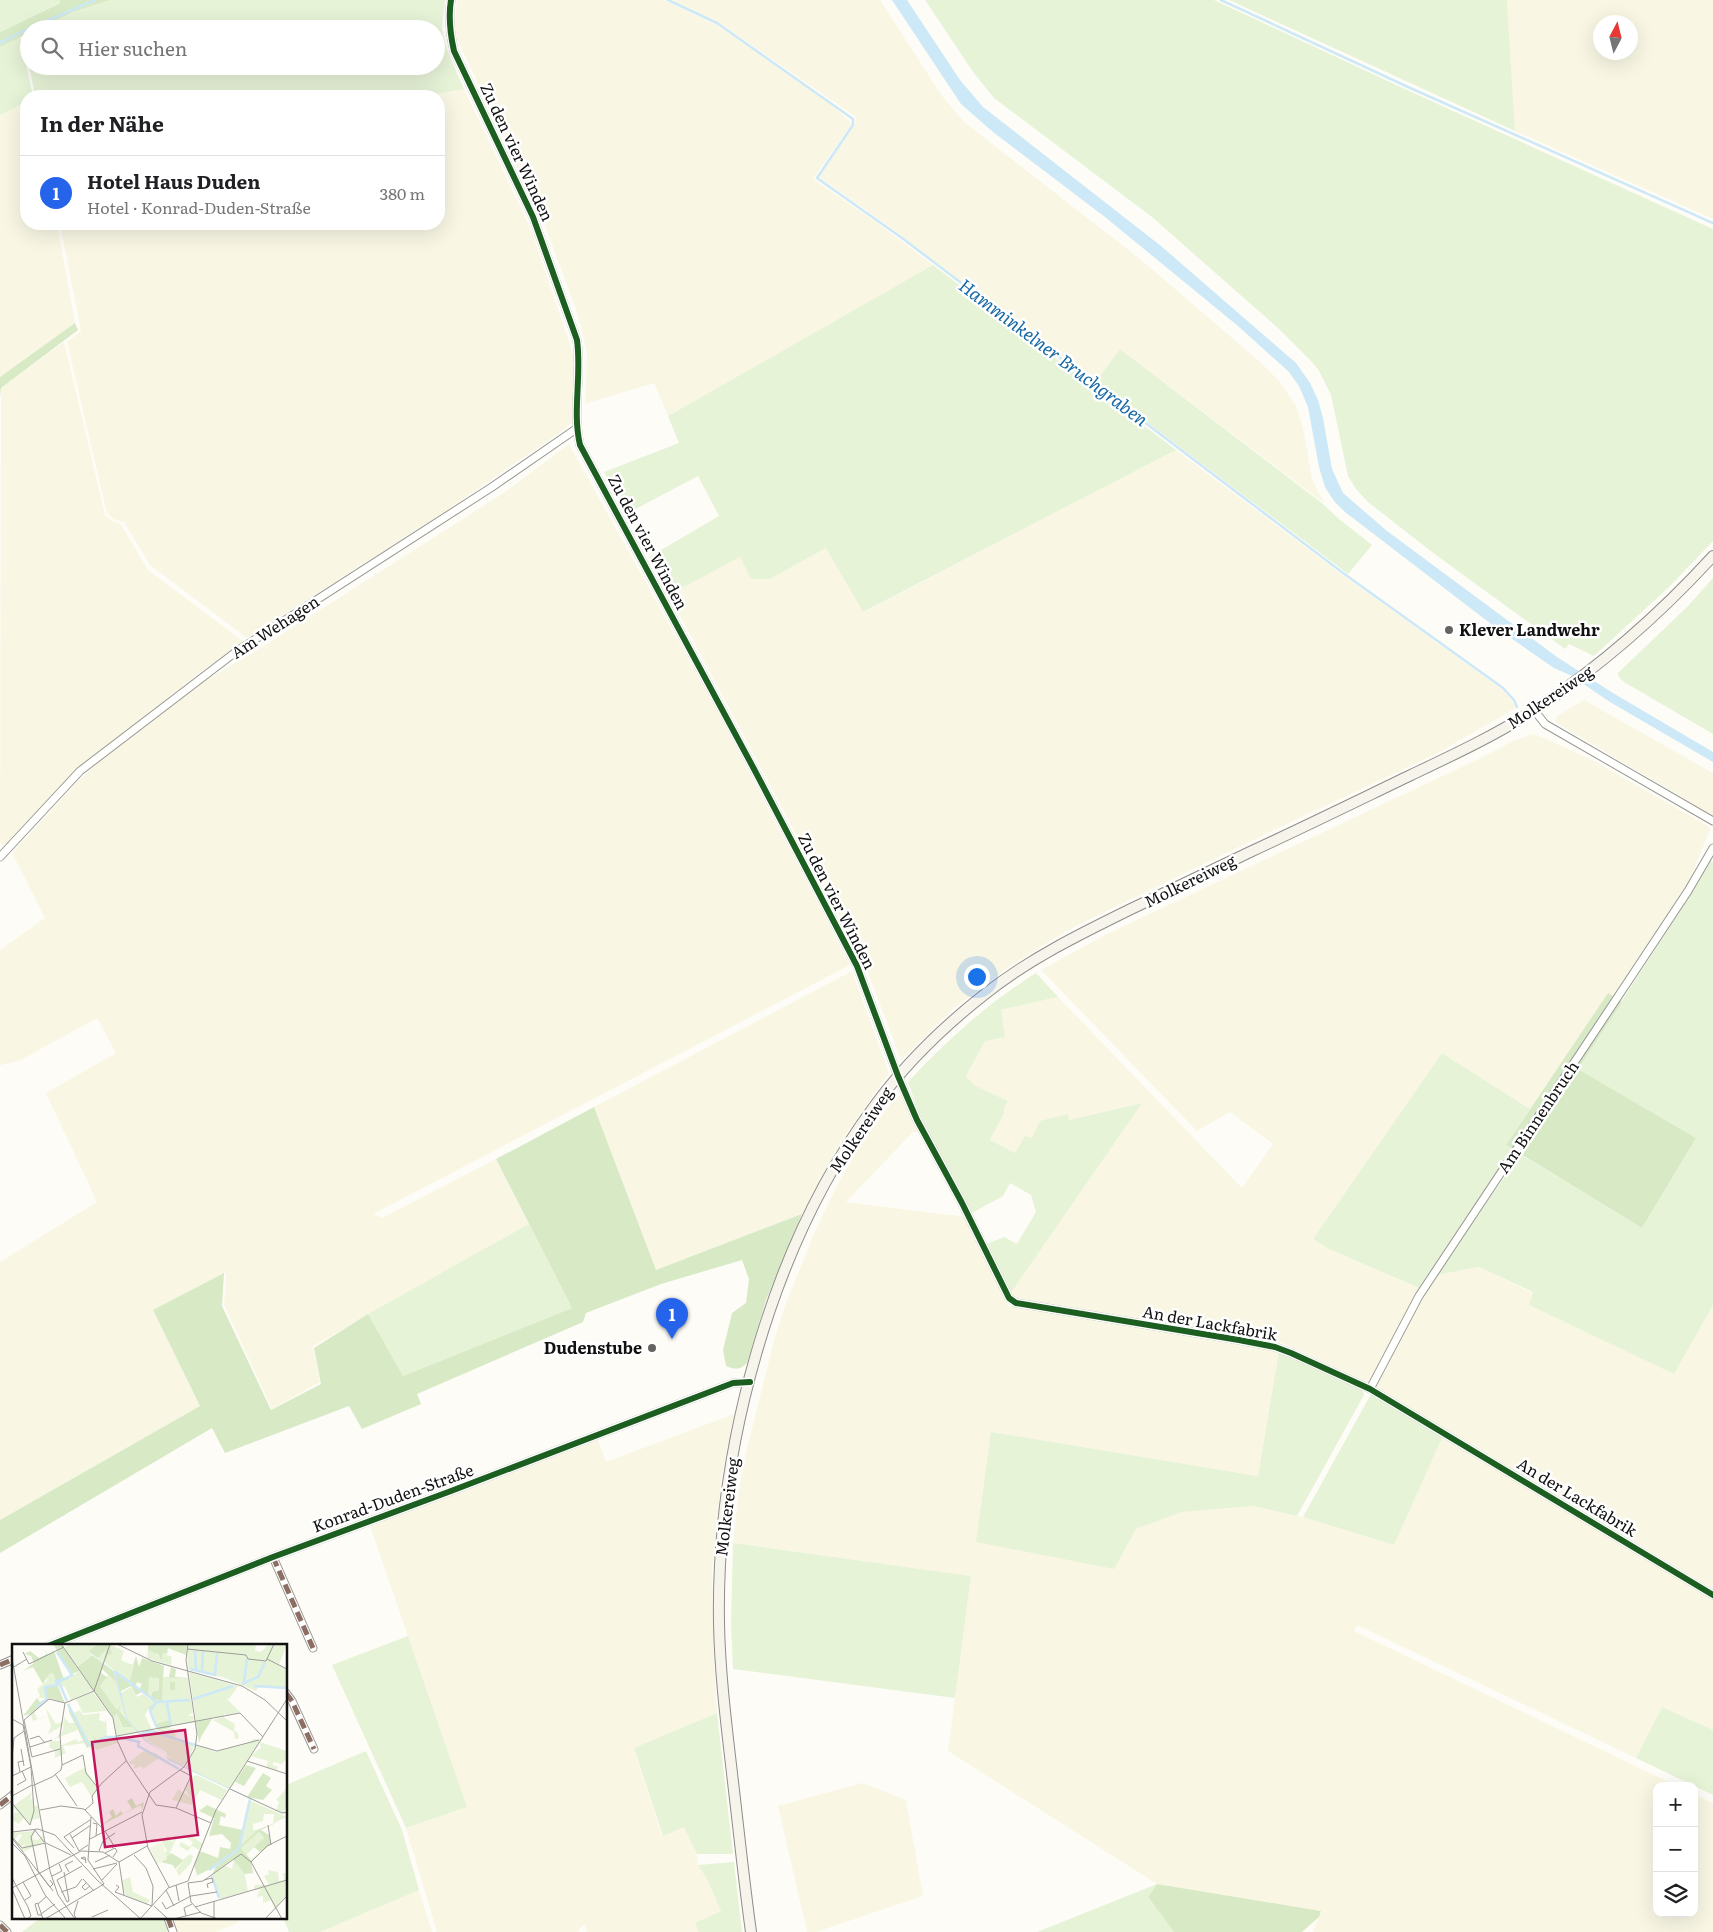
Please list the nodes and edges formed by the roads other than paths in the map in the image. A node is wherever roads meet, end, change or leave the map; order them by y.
1 (451, 0) edge
2 (576, 429) junction
3 (1713, 556) edge
4 (1534, 710) junction
5 (1713, 821) edge
6 (1713, 848) edge
7 (1, 853) edge
8 (898, 1076) junction
9 (750, 1382) junction
10 (1370, 1389) junction
11 (274, 1557) junction
12 (1713, 1594) edge
13 (53, 1644) edge
14 (313, 1648) dead end
15 (12, 1660) edge
16 (0, 1665) edge
17 (288, 1696) edge
18 (314, 1749) dead end
19 (12, 1796) edge
20 (0, 1805) edge
21 (0, 1925) edge
22 (7, 1932) edge
23 (751, 1932) edge

1 - 2 street, Zu den vier Winden
2 - 7 street, Am Wehagen
2 - 8 street, Zu den vier Winden
3 - 4 main road, Molkereiweg
4 - 5 street
4 - 8 main road, Molkereiweg
6 - 10 street, Am Binnenbruch
8 - 9 main road, Molkereiweg
8 - 10 street, An der Lackfabrik
9 - 11 street, Konrad-Duden-Straße
9 - 23 main road, Molkereiweg
10 - 12 street, An der Lackfabrik
11 - 13 street, Konrad-Duden-Straße
11 - 14 street
15 - 16 street
17 - 18 street
19 - 20 street
21 - 22 street

